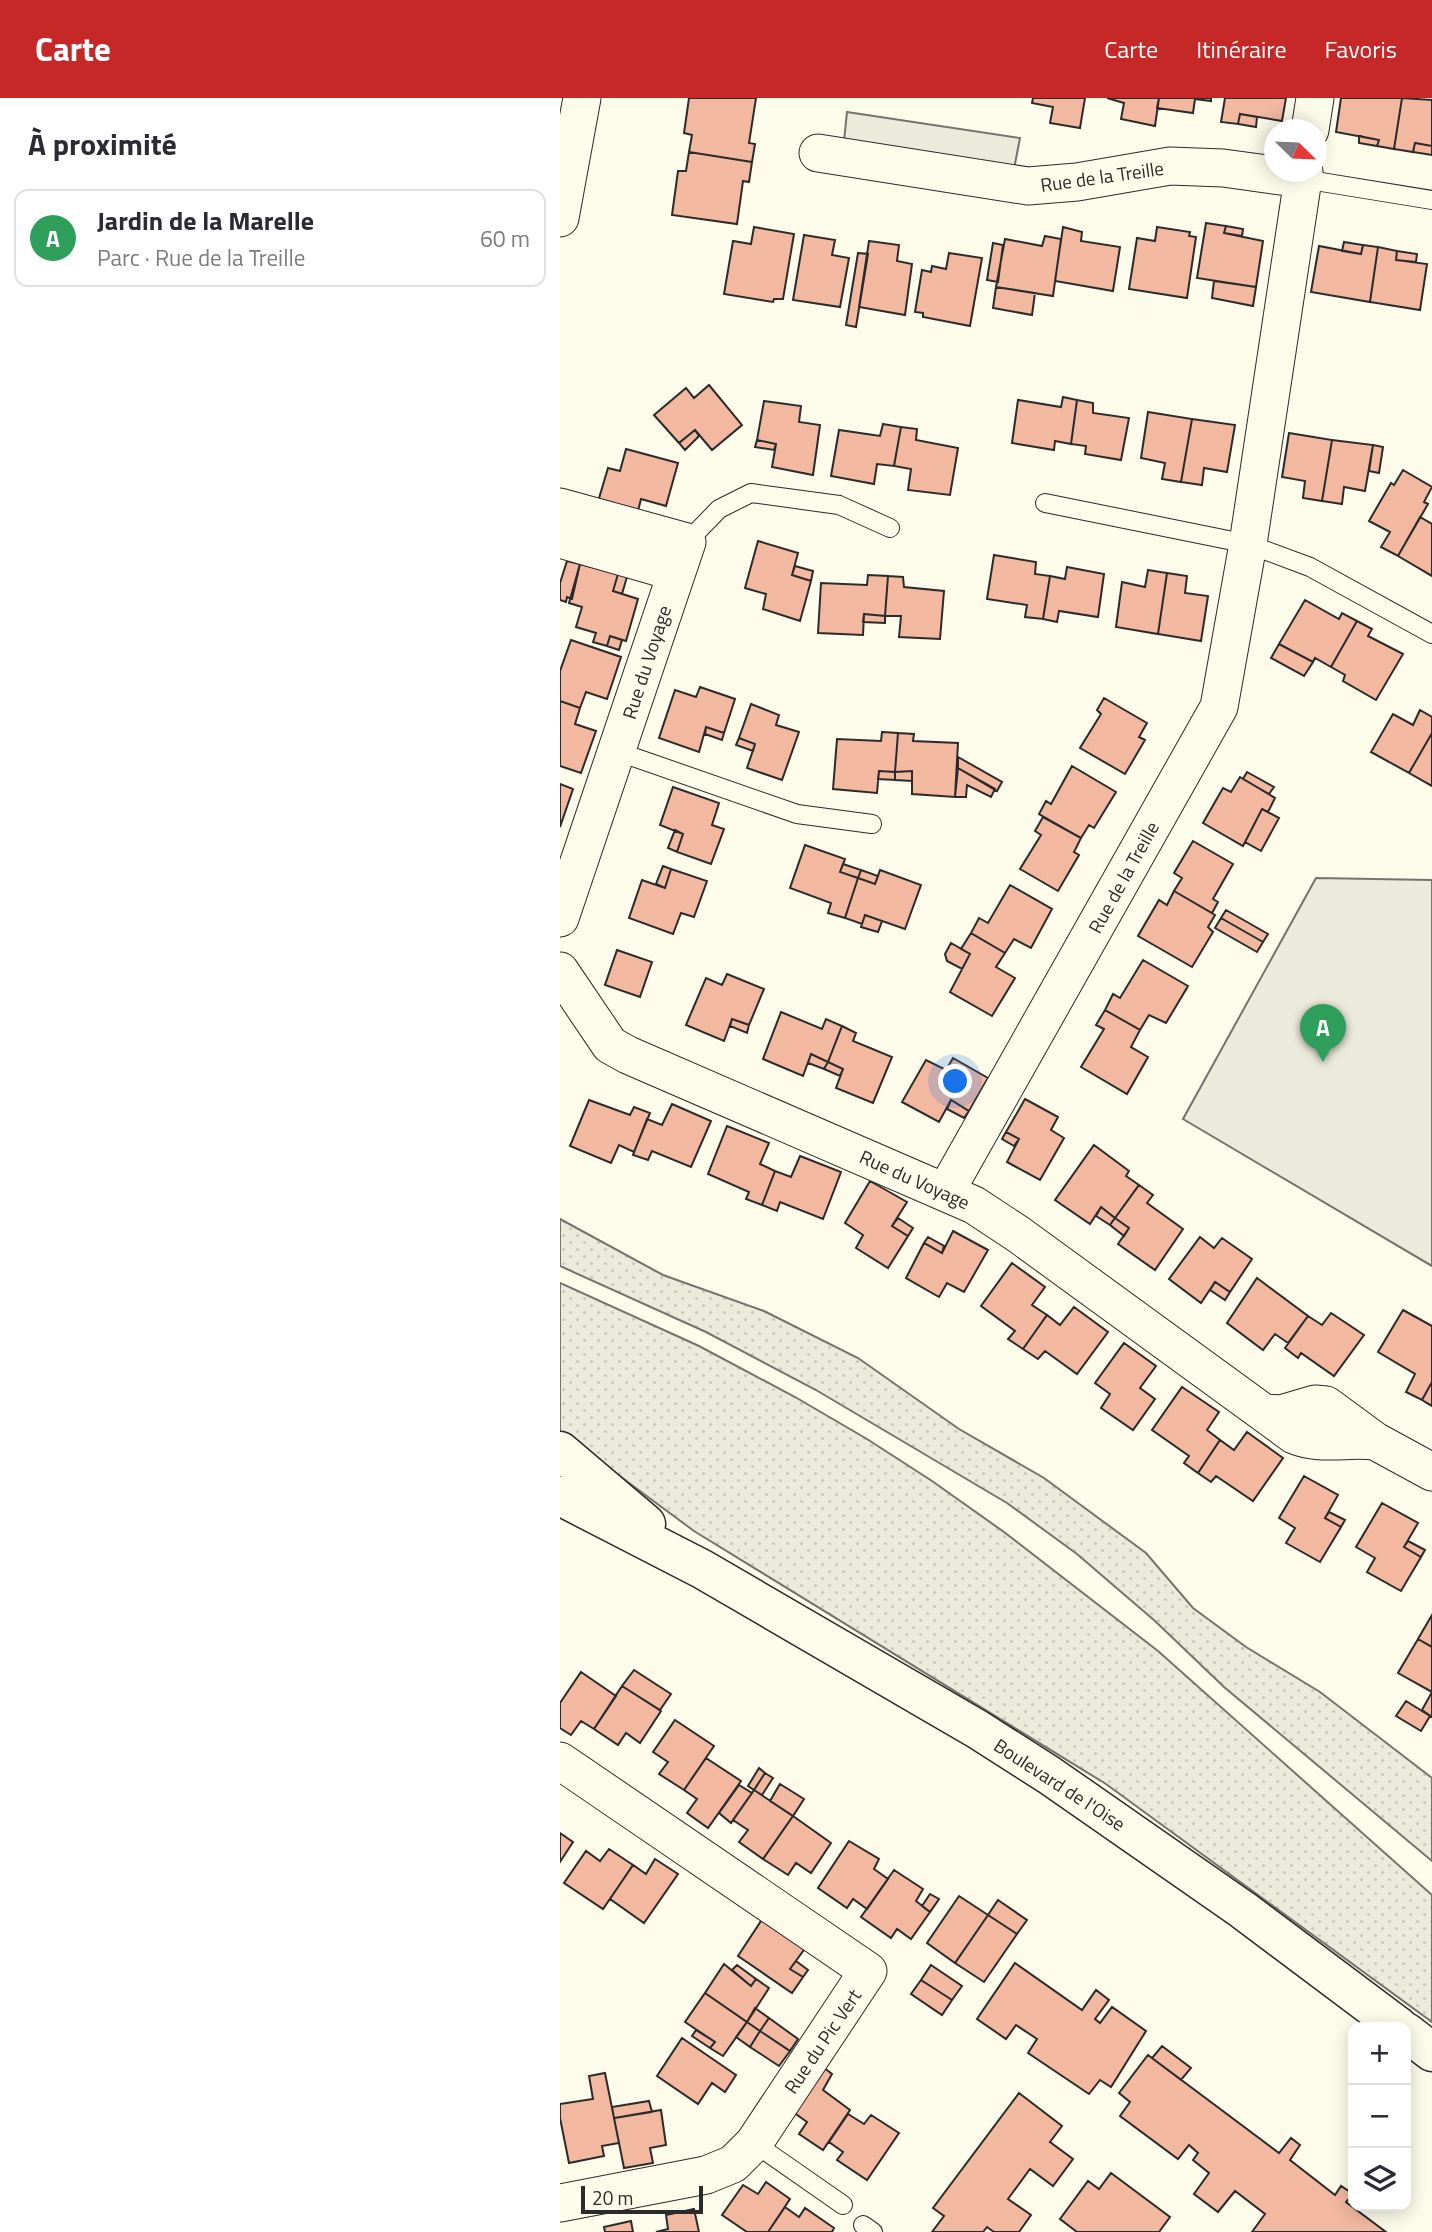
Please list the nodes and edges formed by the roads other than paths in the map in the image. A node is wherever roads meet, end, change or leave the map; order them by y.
1 (582, 98) edge
2 (1315, 98) edge
3 (1312, 119) edge
4 (818, 153) dead end
5 (1264, 172) edge
6 (1327, 180) edge
7 (1302, 182) edge
8 (1432, 200) edge
9 (560, 218) edge
10 (1045, 503) dead end
11 (560, 507) edge
12 (890, 527) dead end
13 (560, 539) edge
14 (1248, 544) junction
15 (681, 557) junction
16 (1432, 634) edge
17 (617, 751) junction
18 (872, 824) dead end
19 (560, 918) edge
20 (560, 971) edge
21 (946, 1191) junction
22 (560, 1451) edge
23 (1432, 1472) edge
24 (560, 1496) edge
25 (702, 1569) junction
26 (560, 1761) edge
27 (1392, 2022) edge
28 (1411, 2036) edge
29 (1432, 2052) edge
30 (754, 2143) junction
31 (560, 2203) edge
32 (843, 2205) dead end

1 - 9 street
2 - 3 street
4 - 5 street, Rue de la Treille
6 - 8 lane, Rue de la Treille
7 - 14 street, Rue de la Treille
10 - 14 lane
11 - 15 street
12 - 15 lane, Rue du Voyage
13 - 15 street
14 - 16 lane
14 - 21 street, Rue de la Treille
15 - 17 street, Rue du Voyage
17 - 18 lane
17 - 19 street, Rue du Voyage
20 - 21 street, Rue du Voyage
21 - 23 street, Rue du Voyage
22 - 25 main road, Boulevard de l'Oise
24 - 25 main road, Boulevard de l'Oise
25 - 27 main road, Boulevard de l'Oise
26 - 30 street, Rue du Pic Vert
28 - 29 main road
30 - 31 street, Rue du Pic Vert
30 - 32 lane

